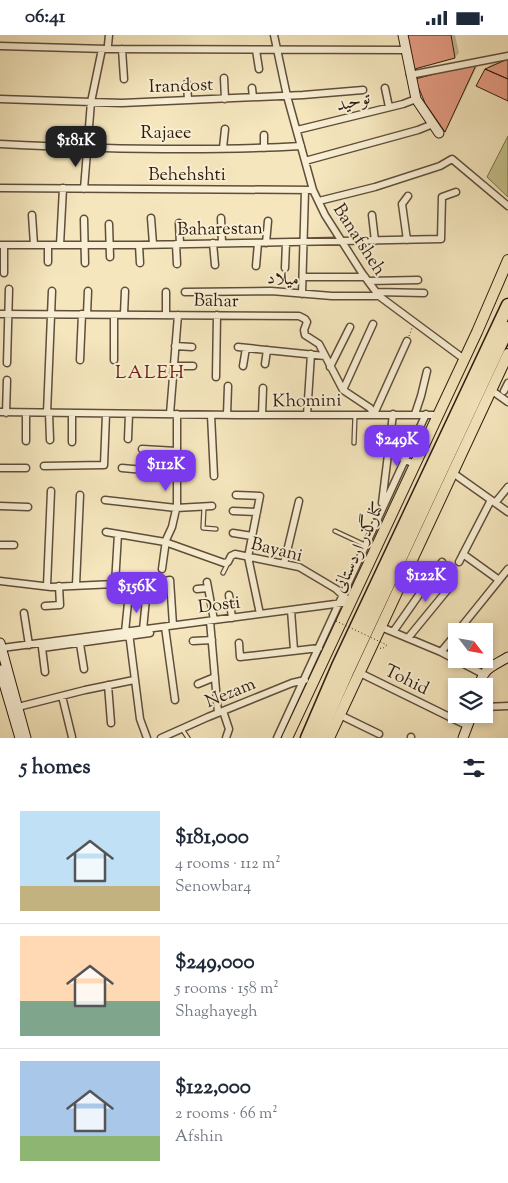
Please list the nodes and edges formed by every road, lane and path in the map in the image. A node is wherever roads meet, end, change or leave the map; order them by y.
1 (109, 35) edge
2 (274, 35) edge
3 (403, 35) edge
4 (0, 46) edge
5 (105, 47) junction
6 (122, 49) junction
7 (405, 49) junction
8 (256, 50) junction
9 (277, 50) junction
10 (508, 56) edge
11 (259, 69) dead end
12 (410, 75) junction
13 (224, 78) dead end
14 (124, 79) dead end
15 (188, 83) dead end
16 (252, 88) dead end
17 (385, 89) dead end
18 (363, 90) dead end
19 (287, 96) junction
20 (253, 97) junction
21 (0, 99) edge
22 (225, 99) junction
23 (416, 99) junction
24 (188, 100) junction
25 (91, 102) junction
26 (389, 107) junction
27 (433, 123) junction
28 (224, 129) dead end
29 (297, 130) junction
30 (439, 133) dead end
31 (264, 135) dead end
32 (0, 143) edge
33 (301, 146) junction
34 (88, 148) junction
35 (223, 148) junction
36 (264, 148) junction
37 (305, 161) junction
38 (0, 187) edge
39 (63, 188) junction
40 (84, 189) junction
41 (305, 190) junction
42 (313, 190) junction
43 (456, 192) dead end
44 (408, 196) dead end
45 (318, 201) junction
46 (508, 206) edge
47 (32, 215) dead end
48 (372, 215) dead end
49 (151, 218) dead end
50 (220, 218) dead end
51 (84, 219) dead end
52 (268, 221) dead end
53 (179, 223) dead end
54 (109, 224) dead end
55 (407, 240) junction
56 (375, 241) junction
57 (305, 242) junction
58 (344, 242) junction
59 (213, 243) junction
60 (222, 243) junction
61 (258, 243) junction
62 (266, 243) junction
63 (286, 243) junction
64 (153, 244) junction
65 (178, 244) junction
66 (2, 245) edge
67 (34, 245) junction
68 (48, 245) junction
69 (60, 245) junction
70 (84, 245) junction
71 (109, 245) junction
72 (139, 245) junction
73 (110, 257) dead end
74 (508, 259) edge
75 (48, 262) dead end
76 (85, 263) dead end
77 (140, 263) dead end
78 (176, 264) dead end
79 (215, 265) dead end
80 (256, 266) dead end
81 (285, 268) dead end
82 (4, 273) dead end
83 (303, 277) junction
84 (367, 279) junction
85 (418, 280) dead end
86 (9, 289) dead end
87 (52, 291) dead end
88 (88, 291) dead end
89 (125, 291) dead end
90 (166, 292) dead end
91 (185, 292) dead end
92 (424, 293) dead end
93 (302, 294) junction
94 (378, 294) junction
95 (508, 305) edge
96 (0, 314) edge
97 (9, 314) junction
98 (51, 314) junction
99 (85, 315) junction
100 (114, 315) junction
101 (124, 315) junction
102 (166, 315) junction
103 (178, 315) junction
104 (217, 315) junction
105 (415, 323) junction
106 (373, 324) dead end
107 (350, 327) dead end
108 (508, 328) edge
109 (508, 334) edge
110 (407, 341) joint
111 (175, 346) junction
112 (192, 347) dead end
113 (238, 347) dead end
114 (246, 348) junction
115 (267, 350) junction
116 (311, 354) junction
117 (325, 355) junction
118 (508, 355) edge
119 (114, 359) dead end
120 (464, 359) junction
121 (80, 360) dead end
122 (7, 363) dead end
123 (265, 365) dead end
124 (174, 366) junction
125 (193, 366) dead end
126 (243, 366) dead end
127 (330, 367) junction
128 (427, 371) dead end
129 (216, 377) dead end
130 (7, 380) dead end
131 (508, 383) edge
132 (488, 385) junction
133 (228, 386) dead end
134 (263, 388) dead end
135 (343, 389) junction
136 (504, 391) dead end
137 (508, 402) edge
138 (3, 413) edge
139 (26, 413) junction
140 (48, 413) junction
141 (72, 413) junction
142 (106, 414) junction
143 (129, 414) junction
144 (173, 414) junction
145 (355, 414) junction
146 (374, 414) junction
147 (393, 414) junction
148 (414, 414) junction
149 (426, 414) junction
150 (211, 415) junction
151 (227, 415) junction
152 (262, 415) junction
153 (307, 415) junction
154 (438, 415) junction
155 (128, 439) dead end
156 (50, 440) dead end
157 (26, 441) dead end
158 (72, 442) dead end
159 (354, 443) dead end
160 (142, 449) dead end
161 (177, 451) junction
162 (389, 451) junction
163 (411, 462) junction
164 (44, 466) dead end
165 (0, 468) edge
166 (122, 468) dead end
167 (26, 469) dead end
168 (177, 473) junction
169 (453, 473) junction
170 (214, 476) dead end
171 (508, 487) edge
172 (50, 491) dead end
173 (80, 495) dead end
174 (236, 495) dead end
175 (105, 500) dead end
176 (299, 501) dead end
177 (493, 501) junction
178 (0, 506) edge
179 (204, 506) junction
180 (212, 506) dead end
181 (28, 507) dead end
182 (176, 508) junction
183 (382, 509) junction
184 (233, 511) dead end
185 (257, 512) junction
186 (508, 512) edge
187 (216, 529) dead end
188 (335, 531) dead end
189 (106, 532) dead end
190 (118, 533) junction
191 (233, 533) dead end
192 (252, 536) junction
193 (166, 542) junction
194 (0, 545) edge
195 (14, 545) dead end
196 (371, 546) junction
197 (463, 554) junction
198 (248, 557) junction
199 (442, 562) dead end
200 (459, 562) dead end
201 (228, 563) junction
202 (284, 564) junction
203 (162, 569) dead end
204 (508, 569) edge
205 (223, 573) dead end
206 (499, 580) junction
207 (0, 581) edge
208 (160, 582) dead end
209 (76, 585) junction
210 (47, 586) junction
211 (59, 586) junction
212 (449, 587) dead end
213 (147, 588) dead end
214 (197, 589) dead end
215 (129, 593) dead end
216 (229, 595) dead end
217 (346, 598) junction
218 (338, 604) junction
219 (46, 606) dead end
220 (291, 610) junction
221 (24, 613) dead end
222 (260, 614) junction
223 (232, 618) junction
224 (212, 621) junction
225 (336, 621) dead end
226 (464, 623) edge
227 (173, 625) junction
228 (381, 627) junction
229 (368, 628) junction
230 (165, 629) junction
231 (143, 630) junction
232 (393, 631) junction
233 (128, 633) junction
234 (408, 638) junction
235 (212, 640) junction
236 (193, 641) dead end
237 (239, 643) dead end
238 (448, 643) edge
239 (80, 644) junction
240 (1, 645) edge
241 (29, 645) junction
242 (329, 647) junction
243 (318, 648) junction
244 (382, 649) dead end
245 (294, 650) junction
246 (441, 652) junction
247 (508, 657) edge
248 (84, 669) dead end
249 (0, 670) edge
250 (45, 672) dead end
251 (360, 673) junction
252 (483, 674) junction
253 (215, 677) junction
254 (482, 678) edge
255 (134, 680) junction
256 (308, 681) junction
257 (198, 684) dead end
258 (108, 685) junction
259 (4, 695) edge
260 (62, 696) junction
261 (175, 700) dead end
262 (508, 706) edge
263 (18, 707) junction
264 (493, 707) edge
265 (221, 712) junction
266 (340, 715) junction
267 (111, 723) dead end
268 (469, 723) edge
269 (468, 726) junction
270 (181, 729) junction
271 (380, 734) dead end
272 (72, 737) edge
273 (20, 738) edge
274 (26, 738) edge
275 (147, 738) edge
276 (161, 738) edge
277 (188, 738) edge
278 (226, 738) edge
279 (277, 738) edge
280 (286, 738) edge
281 (307, 738) edge
282 (318, 738) edge
283 (329, 738) edge
284 (463, 738) edge

1 - 5 street
2 - 9 street, Banafsheh
3 - 7 street
4 - 5 street
5 - 6 street
5 - 25 street
6 - 8 street
6 - 14 street
7 - 9 street
7 - 12 street
8 - 9 street
8 - 11 street
9 - 19 street, Banafsheh
10 - 12 street
12 - 23 street
13 - 22 street
15 - 24 street
16 - 20 street
17 - 26 street
18 - 19 street, Irandost
19 - 20 street, Irandost
19 - 29 street, Banafsheh
20 - 22 street, Irandost
21 - 25 street, Irandost
22 - 24 street, Irandost
23 - 26 street, توحید
23 - 27 street
24 - 25 street, Irandost
25 - 34 street
26 - 29 street, توحید
27 - 30 street
27 - 37 street
28 - 35 street
29 - 33 street, Banafsheh
31 - 36 street
32 - 34 street, Rajaee
33 - 36 street, Rajaee
33 - 37 street, Banafsheh
34 - 35 street, Rajaee
34 - 40 street
35 - 36 street, Rajaee
37 - 42 street, Banafsheh
38 - 39 street, Behehshti
39 - 40 street, Behehshti
39 - 69 street
40 - 41 street, Behehshti
41 - 42 street, Behehshti
41 - 57 street
42 - 45 street, Banafsheh
43 - 55 street, Baharestan
44 - 55 street
45 - 46 street
45 - 58 street, Banafsheh
47 - 67 street
48 - 56 street
49 - 64 street
50 - 60 street
51 - 70 street
52 - 62 street
53 - 65 street
54 - 71 street
55 - 56 street, Baharestan
56 - 58 street, Baharestan
57 - 58 street, Baharestan
57 - 63 street, Baharestan
57 - 83 street
58 - 84 street, Banafsheh
59 - 60 street, Baharestan
59 - 65 street, Baharestan
59 - 79 street
60 - 61 street, Baharestan
61 - 62 street, Baharestan
61 - 80 street
62 - 63 street, Baharestan
63 - 81 street
64 - 65 street, Baharestan
64 - 72 street, Baharestan
65 - 78 street
66 - 67 street, Baharestan
66 - 82 street
67 - 68 street, Baharestan
68 - 69 street, Baharestan
68 - 75 street
69 - 70 street, Baharestan
70 - 71 street, Baharestan
70 - 76 street
71 - 72 street, Baharestan
71 - 73 street
72 - 77 street
74 - 120 main road, کنارگذر اردستانی
83 - 84 street
83 - 93 street
84 - 85 street
84 - 94 street, Banafsheh
86 - 97 street
87 - 98 street
88 - 99 street
89 - 101 street
90 - 102 street
91 - 93 street, میلاد
92 - 94 street, میلاد
93 - 94 street, میلاد
94 - 105 street, Banafsheh
95 - 281 highway
96 - 97 street, Bahar
97 - 98 street, Bahar
97 - 122 street
98 - 99 street, Bahar
98 - 140 street
99 - 100 street, Bahar
99 - 121 street
100 - 101 street, Bahar
100 - 119 street
101 - 102 street, Bahar
102 - 103 street, Bahar
103 - 104 street, Bahar
103 - 111 street
104 - 117 street, Bahar
104 - 129 street
105 - 110 path
105 - 120 street, Banafsheh
106 - 135 street
107 - 127 street
108 - 132 highway
109 - 132 highway
110 - 146 street
111 - 112 street
111 - 124 street
113 - 114 street
114 - 115 street
114 - 126 street
115 - 116 street
115 - 123 street
116 - 117 street
116 - 153 street
117 - 127 street, Bahar
118 - 132 main road
120 - 154 main road, کنارگذر اردستانی
124 - 125 street
124 - 144 street
127 - 135 street, Bahar
128 - 148 street
130 - 138 street
131 - 136 street
132 - 137 street
132 - 169 main road
132 - 229 highway
133 - 151 street
134 - 152 street
135 - 146 street, Bahar
138 - 139 street, Khomini
139 - 140 street, Khomini
139 - 157 street
140 - 141 street, Khomini
140 - 156 street
141 - 142 street, Khomini
141 - 158 street
142 - 143 street, Khomini
142 - 164 street
143 - 144 street, Khomini
143 - 155 street
144 - 150 street, Khomini
144 - 161 street
145 - 146 street, Khomini
145 - 153 street, Khomini
145 - 159 lane
146 - 147 street, Khomini
147 - 148 street, Khomini
147 - 162 street
148 - 149 street, Khomini
149 - 154 street, Khomini
149 - 163 street
150 - 151 street, Khomini
150 - 170 street
151 - 152 street, Khomini
152 - 153 street, Khomini
154 - 163 main road, کنارگذر اردستانی
160 - 161 street
161 - 168 street
162 - 163 street
162 - 183 street
163 - 183 street
163 - 196 main road, کنارگذر اردستانی
165 - 167 street
166 - 168 street
168 - 182 street
169 - 177 street
169 - 228 main road
171 - 177 street
172 - 210 street
173 - 209 street
174 - 185 street
175 - 182 street
176 - 202 street
177 - 186 street
177 - 197 street
178 - 181 street
179 - 180 street
179 - 182 street
179 - 187 lane
182 - 193 street
183 - 196 street
184 - 185 street
185 - 192 street
188 - 196 lane
189 - 190 street, Bayani
190 - 193 street, Bayani
190 - 209 street
191 - 192 street
192 - 198 street
193 - 201 street, Bayani
193 - 203 street
194 - 195 street
196 - 217 main road, کنارگذر اردستانی
197 - 200 street
197 - 206 street
198 - 201 street, Bayani
198 - 202 street, Bayani
198 - 222 street
199 - 232 street
201 - 205 lane
202 - 217 street, Bayani
204 - 206 street
206 - 226 street
207 - 210 street
208 - 227 street
209 - 211 street
210 - 211 street
211 - 219 street
212 - 234 street
213 - 231 street
214 - 224 street
215 - 233 street
216 - 223 street
217 - 218 street, Dosti
217 - 218 street
217 - 242 main road, کنارگذر اردستانی
218 - 220 street, Dosti
218 - 243 street
220 - 222 street, Dosti
220 - 245 street
221 - 241 street
222 - 223 street, Dosti
223 - 224 street, Dosti
224 - 227 street, Dosti
224 - 235 street
225 - 244 path, bridge
227 - 230 street, Dosti
228 - 232 street
228 - 251 main road
229 - 266 main road
229 - 282 highway
230 - 231 street, Dosti
230 - 233 street
230 - 261 street
231 - 233 street, Dosti
232 - 234 street
233 - 239 street
233 - 241 street, Dosti
233 - 255 street
234 - 246 street
235 - 236 street
235 - 253 street
237 - 245 street
238 - 246 street
239 - 248 street
239 - 250 street
240 - 241 street, Dosti
240 - 263 street
242 - 243 street
242 - 256 main road, کنارگذر اردستانی
243 - 245 street
243 - 256 street
246 - 252 street
247 - 252 street
249 - 259 street
251 - 266 main road
251 - 269 street, Tohid
252 - 254 street
253 - 257 street
253 - 265 street
255 - 258 street
255 - 275 street
256 - 265 street, Nezam
256 - 279 street
256 - 280 main road, کنارگذر اردستانی
258 - 260 street
258 - 267 street
259 - 273 street
260 - 263 street
260 - 272 street
262 - 264 street
263 - 274 street
265 - 270 street, Nezam
265 - 278 street
266 - 271 street
266 - 283 main road
268 - 269 street
269 - 284 street
270 - 276 street, Nezam
270 - 277 lane

